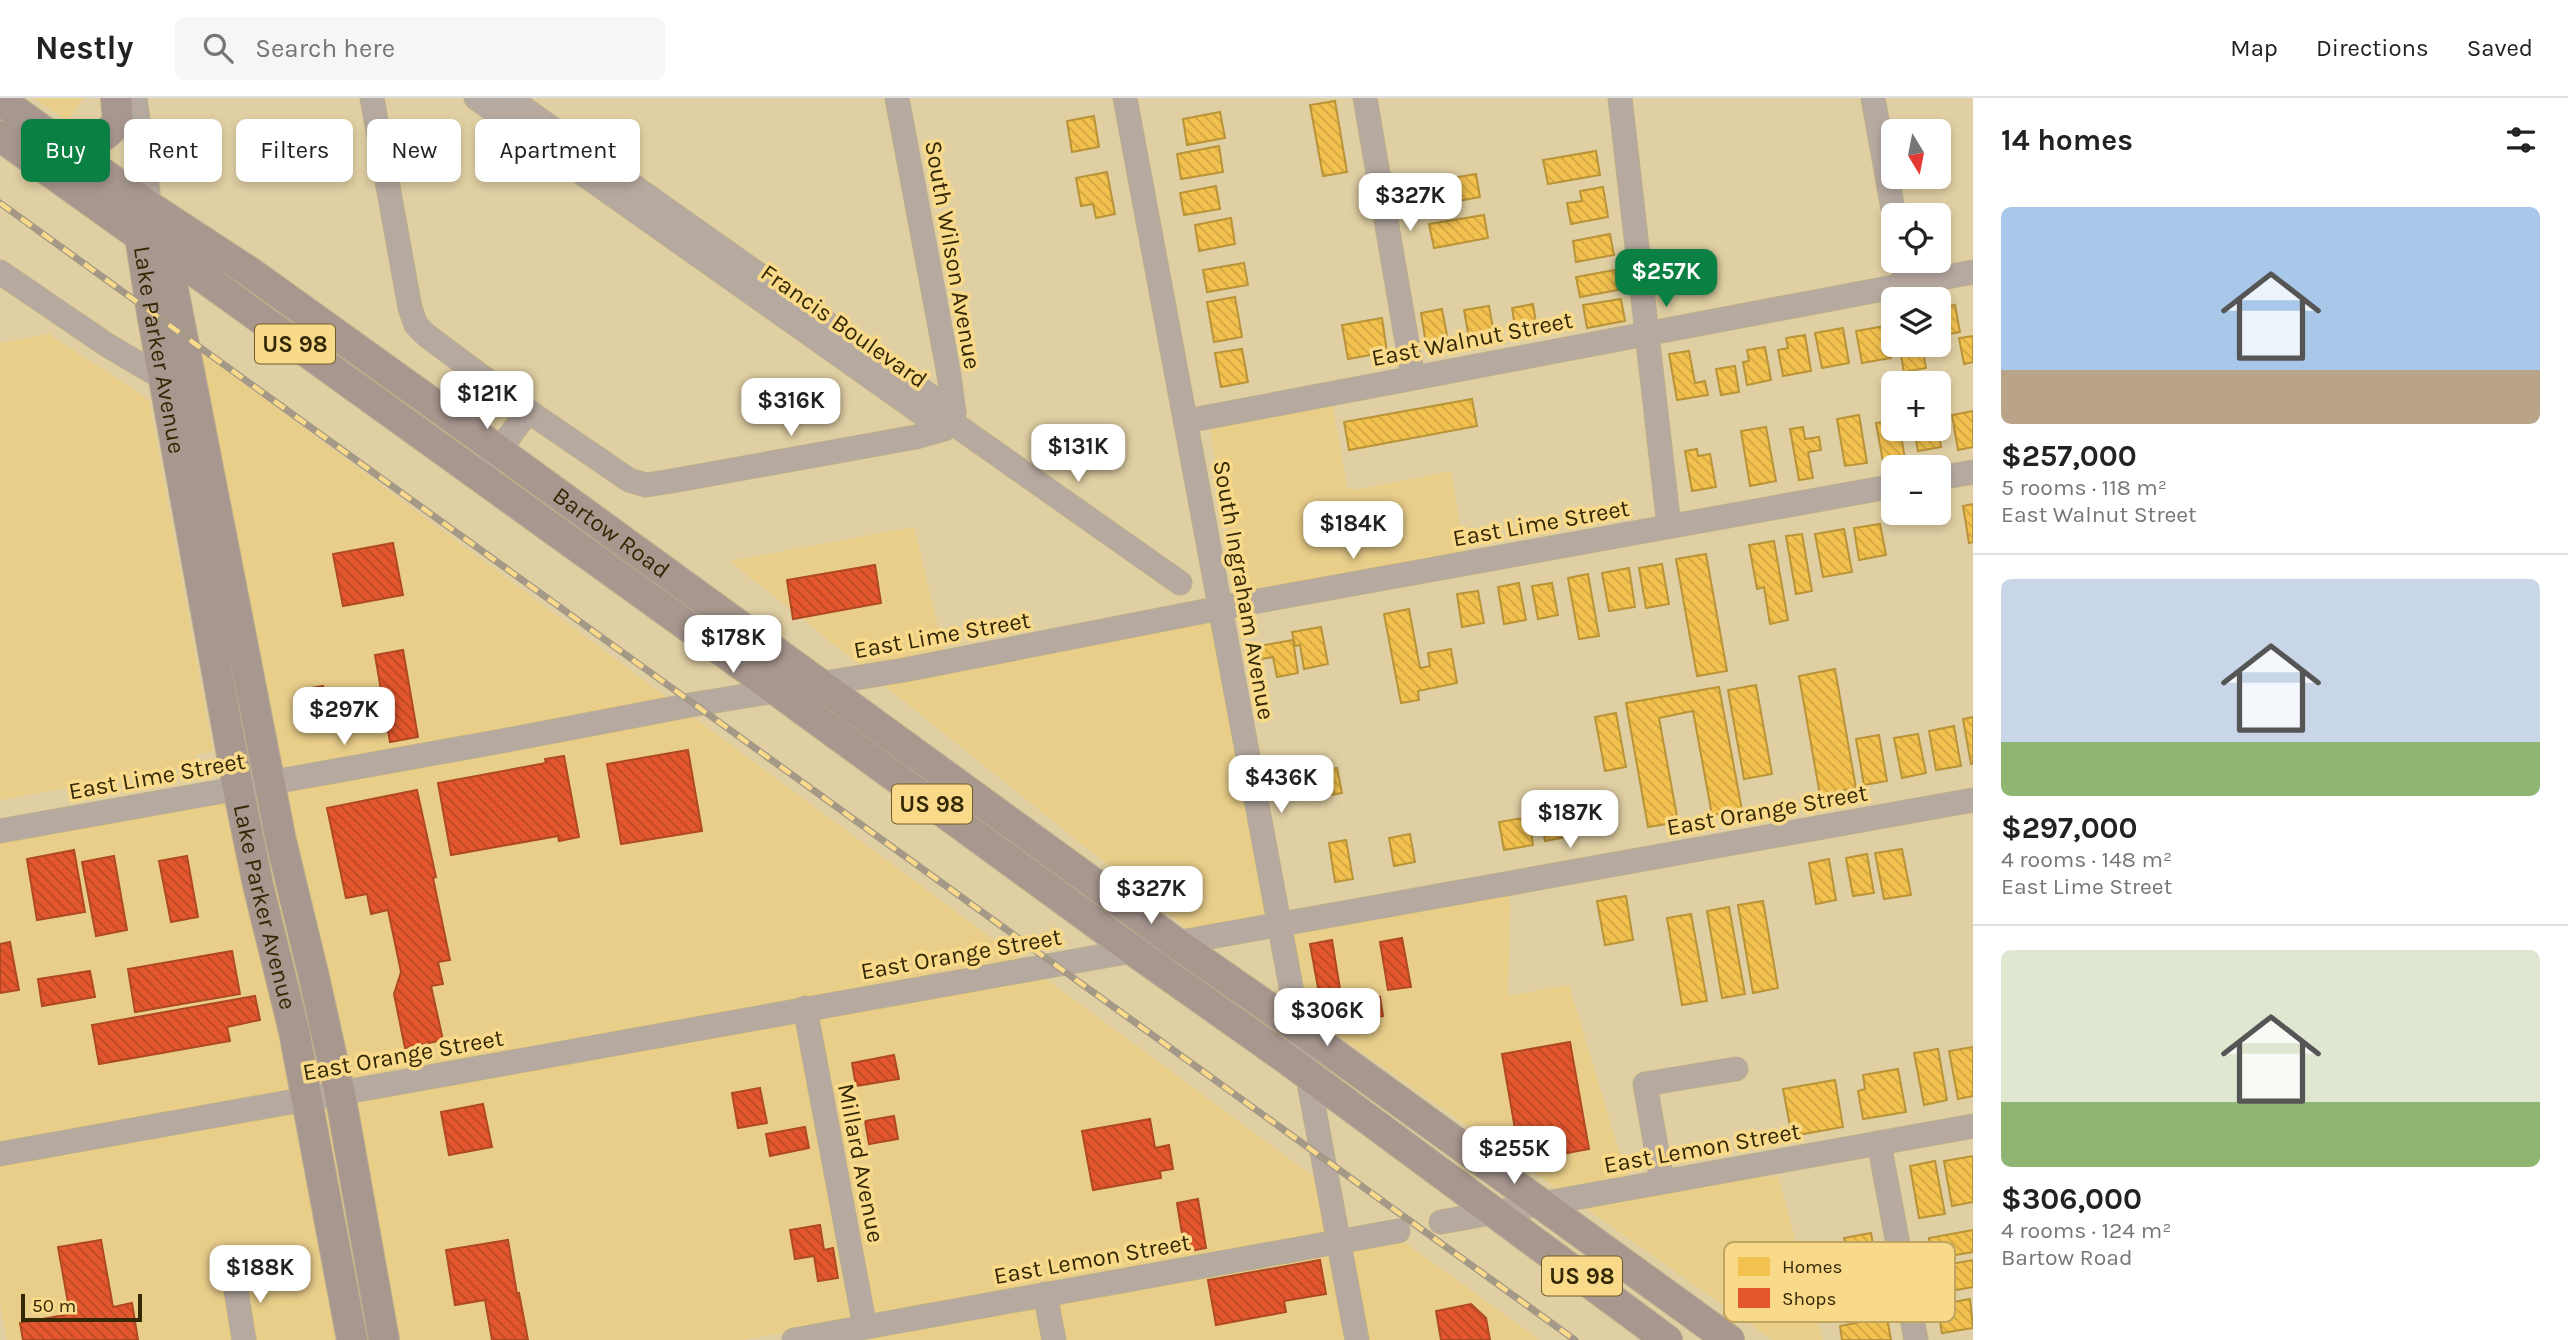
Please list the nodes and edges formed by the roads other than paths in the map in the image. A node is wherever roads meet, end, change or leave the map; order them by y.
1 (116, 98) edge
2 (135, 98) edge
3 (372, 98) edge
4 (476, 98) edge
5 (509, 98) edge
6 (897, 98) edge
7 (1365, 98) edge
8 (1620, 98) edge
9 (1873, 98) edge
10 (1131, 99) edge
11 (0, 100) edge
12 (26, 119) edge
13 (513, 119) edge
14 (532, 119) edge
15 (110, 132) edge
16 (0, 136) edge
17 (110, 179) edge
18 (611, 182) edge
19 (1892, 203) edge
20 (150, 207) junction
21 (140, 236) junction
22 (168, 252) junction
23 (0, 272) edge
24 (1973, 272) edge
25 (1904, 273) edge
26 (1906, 285) junction
27 (1647, 332) junction
28 (1413, 377) junction
29 (164, 378) junction
30 (194, 396) junction
31 (528, 411) junction
32 (949, 421) junction
33 (1187, 421) junction
34 (499, 451) junction
35 (1973, 472) edge
36 (480, 476) junction
37 (1951, 476) edge
38 (1881, 488) edge
39 (1669, 526) junction
40 (1180, 583) dead end
41 (1221, 608) junction
42 (821, 683) junction
43 (777, 691) junction
44 (269, 782) junction
45 (238, 788) junction
46 (1973, 800) edge
47 (0, 831) edge
48 (1279, 924) junction
49 (1176, 943) junction
50 (1134, 951) junction
51 (805, 1008) junction
52 (1301, 1030) junction
53 (1737, 1069) dead end
54 (1311, 1076) junction
55 (340, 1094) junction
56 (307, 1099) junction
57 (1973, 1126) edge
58 (1879, 1143) junction
59 (0, 1154) edge
60 (1662, 1181) junction
61 (1540, 1203) junction
62 (1497, 1212) junction
63 (1441, 1222) dead end
64 (1398, 1231) dead end
65 (1340, 1241) junction
66 (1898, 1242) edge
67 (233, 1278) dead end
68 (1045, 1294) junction
69 (1913, 1322) edge
70 (865, 1328) junction
71 (244, 1340) edge
72 (352, 1340) edge
73 (384, 1340) edge
74 (794, 1340) edge
75 (1054, 1340) edge
76 (1357, 1340) edge
77 (1667, 1340) edge
78 (1729, 1340) edge
79 (1916, 1340) edge

1 - 15 main road
2 - 20 street
3 - 31 street
4 - 13 street, Francis Boulevard
5 - 14 street, Francis Boulevard
6 - 32 street, South Wilson Avenue
7 - 28 street
8 - 27 street
9 - 19 street
10 - 33 street, South Ingraham Avenue
11 - 12 main road, Bartow Road / US 98
16 - 21 main road, Bartow Road / US 98
17 - 20 main road, Bartow Road / US 98
18 - 32 street, Francis Boulevard
20 - 21 main road, Lake Parker Avenue
20 - 22 main road, Lake Parker Avenue
20 - 34 main road, Bartow Road / US 98
21 - 22 main road, Bartow Road / US 98
21 - 29 main road, Lake Parker Avenue
22 - 30 main road, Lake Parker Avenue
22 - 36 main road, Bartow Road / US 98
23 - 29 street
24 - 26 street, East Walnut Street
25 - 26 street
26 - 27 street, East Walnut Street
27 - 28 street, East Walnut Street
27 - 39 street
28 - 33 street, East Walnut Street
29 - 30 street
29 - 45 main road, Lake Parker Avenue
30 - 44 main road, Lake Parker Avenue
31 - 32 street
31 - 34 street
32 - 40 street, Francis Boulevard
33 - 41 street, South Ingraham Avenue
34 - 36 street
34 - 42 main road, Bartow Road / US 98
35 - 37 street
36 - 43 main road, Bartow Road / US 98
38 - 39 street, East Lime Street
39 - 41 street, East Lime Street
41 - 42 street, East Lime Street
41 - 48 street, South Ingraham Avenue
42 - 43 street, East Lime Street
42 - 49 main road, Bartow Road / US 98
43 - 44 street, East Lime Street
43 - 50 main road, Bartow Road / US 98
44 - 45 street, East Lime Street
44 - 55 main road, Lake Parker Avenue
45 - 47 street, East Lime Street
45 - 56 main road, Lake Parker Avenue
46 - 48 street, East Orange Street
48 - 49 street, East Orange Street
48 - 52 street, South Ingraham Avenue
49 - 50 street, East Orange Street
49 - 52 main road, Bartow Road / US 98
50 - 51 street, East Orange Street
50 - 54 main road, Bartow Road / US 98
51 - 55 street, East Orange Street
51 - 70 street, Millard Avenue
52 - 54 street, South Ingraham Avenue
52 - 61 main road, Bartow Road / US 98
53 - 60 street
54 - 62 main road, Bartow Road / US 98
54 - 65 street, South Ingraham Avenue
55 - 56 street, East Orange Street
55 - 73 main road, Lake Parker Avenue
56 - 59 street, East Orange Street
56 - 72 main road, Lake Parker Avenue
57 - 58 street, East Lemon Street
58 - 60 street, East Lemon Street
58 - 66 street
60 - 61 street, East Lemon Street
61 - 62 street, East Lemon Street
61 - 78 main road, Bartow Road / US 98
62 - 63 street, East Lemon Street
62 - 77 main road, Bartow Road / US 98
64 - 65 street, East Lemon Street
65 - 68 street, East Lemon Street
65 - 76 street, South Ingraham Avenue
67 - 71 street
68 - 70 street, East Lemon Street
68 - 75 street
69 - 79 street
70 - 74 street, East Lemon Street

